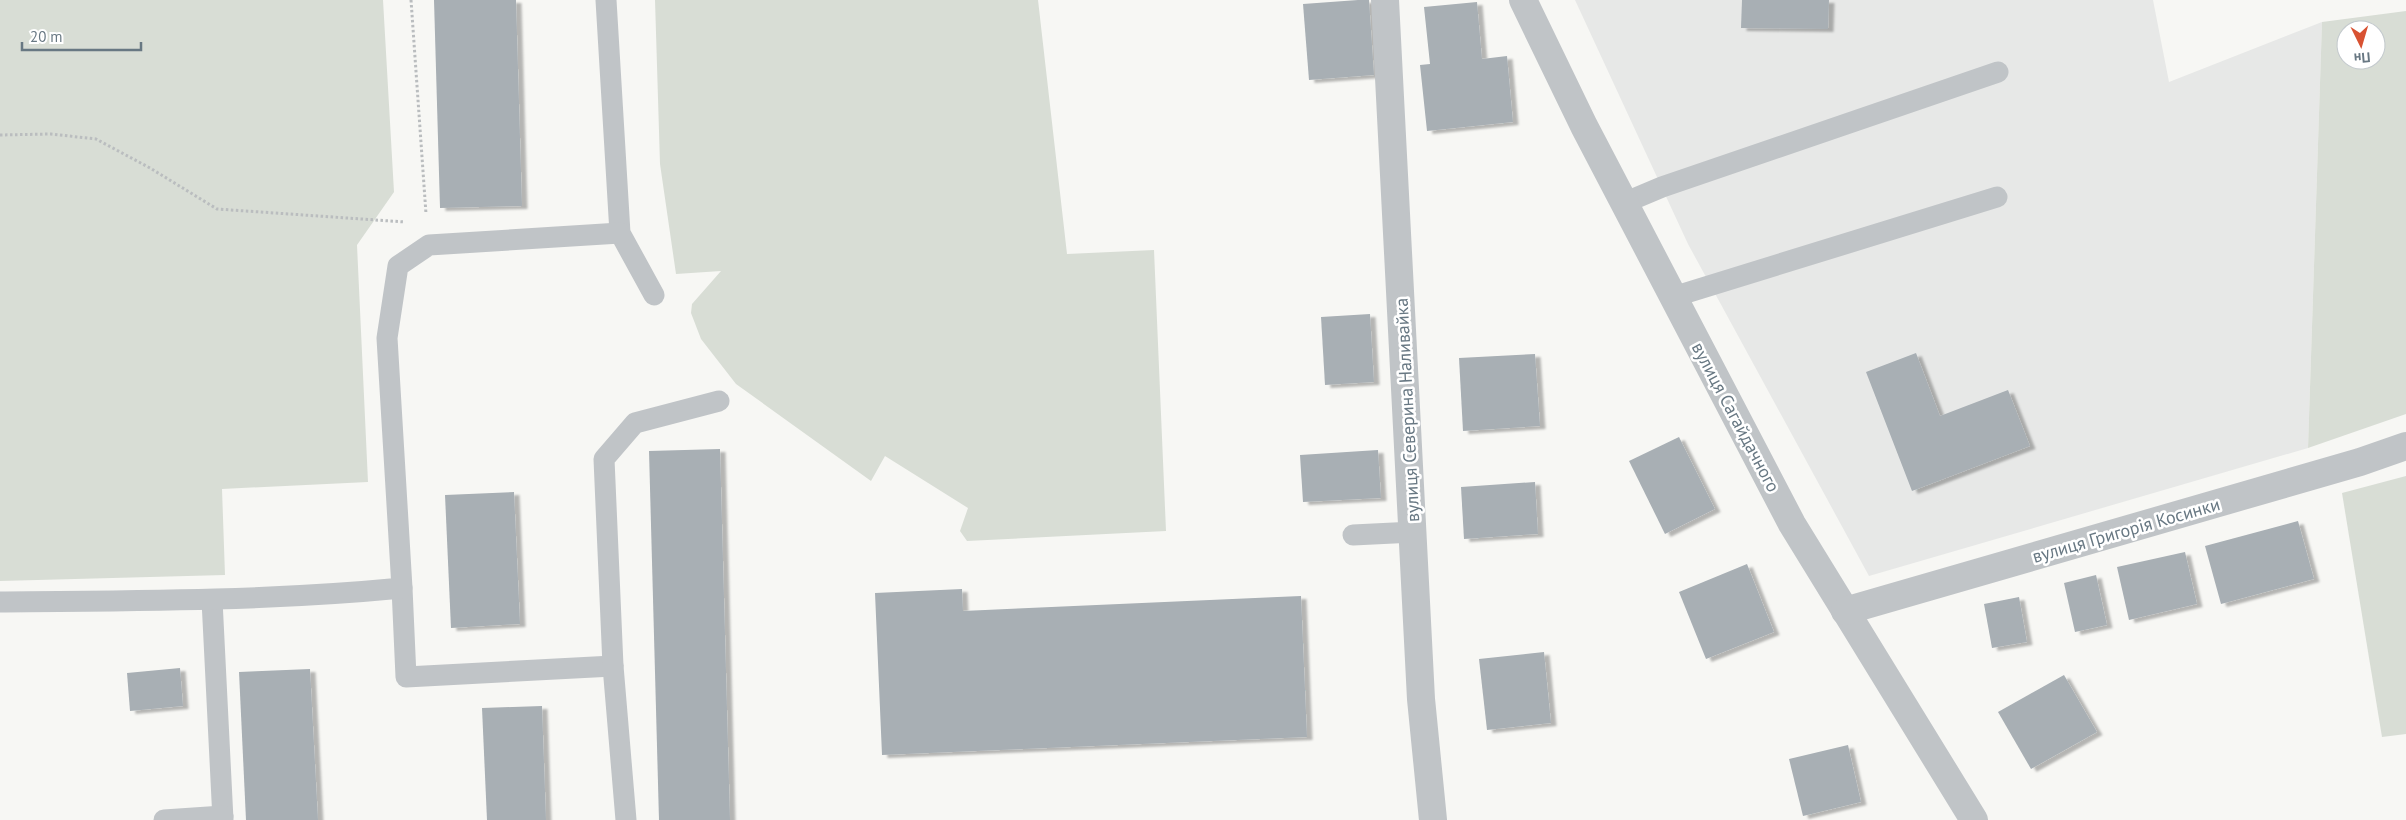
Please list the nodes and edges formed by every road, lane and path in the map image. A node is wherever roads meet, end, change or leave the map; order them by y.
1 (410, 0) edge
2 (606, 0) edge
3 (1385, 0) edge
4 (1523, 0) edge
5 (1998, 72) dead end
6 (0, 135) edge
7 (1997, 197) dead end
8 (1624, 203) junction
9 (427, 223) junction
10 (620, 233) junction
11 (429, 245) junction
12 (654, 295) dead end
13 (1673, 297) junction
14 (719, 401) dead end
15 (2406, 446) edge
16 (1414, 532) junction
17 (1353, 535) dead end
18 (402, 588) junction
19 (212, 600) junction
20 (0, 602) edge
21 (1845, 611) junction
22 (613, 666) junction
23 (223, 818) edge
24 (164, 820) edge
25 (626, 820) edge
26 (1433, 820) edge
27 (1974, 820) edge

1 - 9 path
2 - 10 lane
3 - 16 street, вулиця Северина Наливайка
4 - 8 street, вулиця Сагайдачного
5 - 8 lane
6 - 9 path
7 - 13 lane
8 - 13 street, вулиця Сагайдачного
9 - 11 path
10 - 11 lane
10 - 12 lane
11 - 18 lane
13 - 21 street, вулиця Сагайдачного
14 - 22 lane
15 - 21 street, вулиця Григорія Косинки
16 - 17 lane
16 - 26 street, вулиця Северина Наливайка
18 - 19 lane
18 - 22 lane
19 - 20 lane
19 - 23 lane
21 - 27 street, вулиця Сагайдачного
22 - 25 lane
23 - 24 lane

